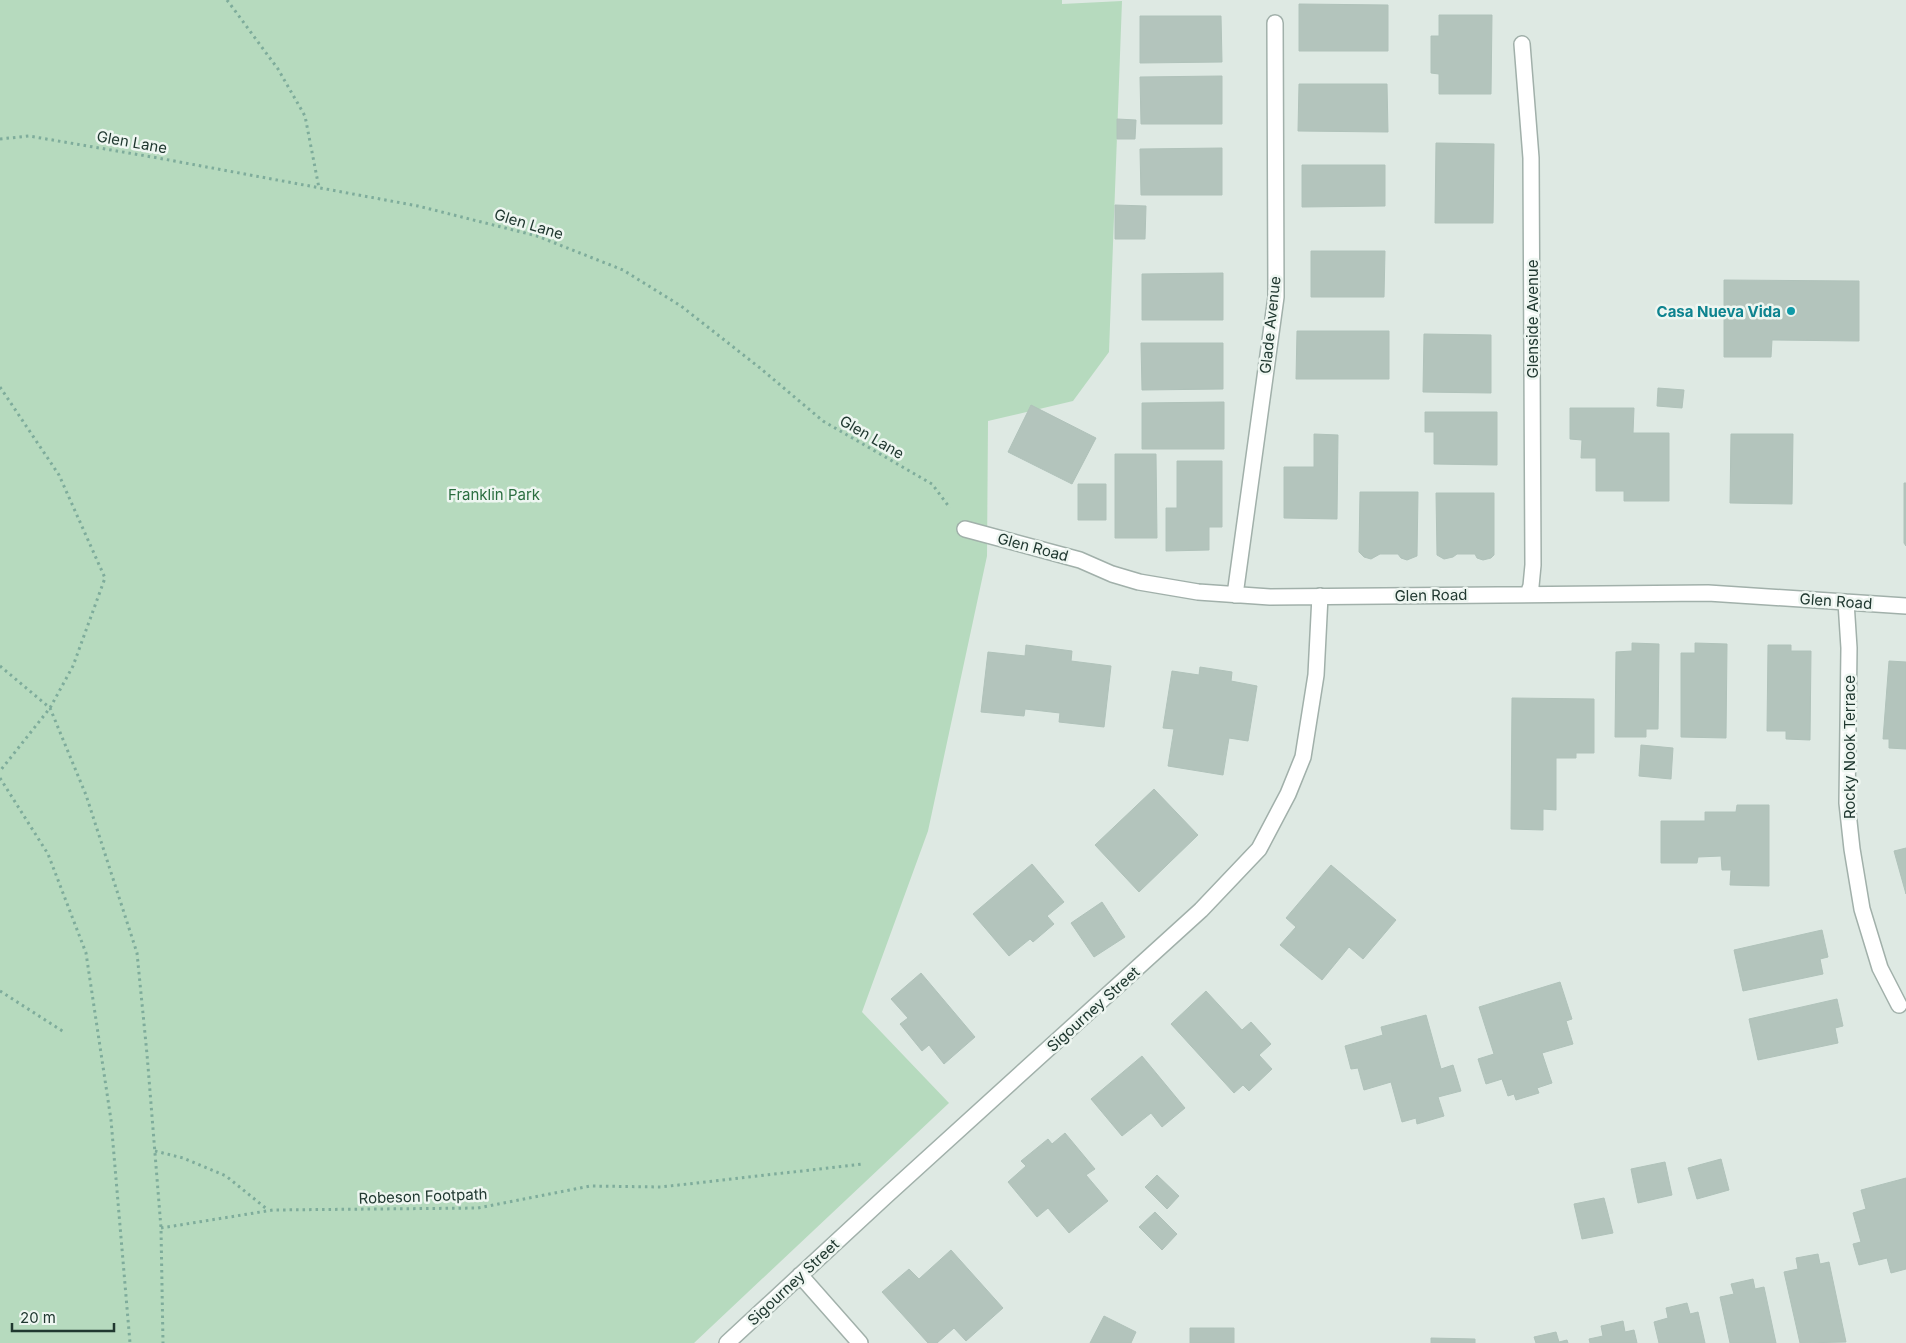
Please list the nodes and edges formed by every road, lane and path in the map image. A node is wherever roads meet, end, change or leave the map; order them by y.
1 (227, 0) edge
2 (1275, 23) dead end
3 (1522, 44) dead end
4 (0, 139) edge
5 (319, 188) junction
6 (0, 387) edge
7 (965, 529) joint
8 (1528, 594) junction
9 (1235, 595) junction
10 (1320, 596) junction
11 (1846, 602) junction
12 (1906, 606) edge
13 (0, 666) edge
14 (50, 708) junction
15 (0, 771) edge
16 (0, 778) edge
17 (0, 991) edge
18 (1899, 1005) dead end
19 (64, 1032) dead end
20 (155, 1151) junction
21 (863, 1164) dead end
22 (269, 1210) junction
23 (161, 1228) junction
24 (800, 1276) junction
25 (130, 1343) edge
26 (163, 1343) edge
27 (727, 1343) edge
28 (860, 1343) edge

1 - 5 path
2 - 9 street, Glade Avenue
3 - 8 street, Glenside Avenue
4 - 5 path, Glen Lane
5 - 7 path, Glen Lane
6 - 14 path
7 - 9 street, Glen Road
8 - 10 street, Glen Road
8 - 11 street, Glen Road
9 - 10 street, Glen Road
10 - 24 street, Sigourney Street
11 - 12 street, Glen Road
11 - 18 street, Rocky Nook Terrace
13 - 14 path
14 - 15 path
14 - 20 path
16 - 25 path
17 - 19 path
20 - 22 path
20 - 23 path
21 - 22 path, Robeson Footpath
22 - 23 path, Robeson Footpath
23 - 26 path
24 - 27 street, Sigourney Street
24 - 28 street

